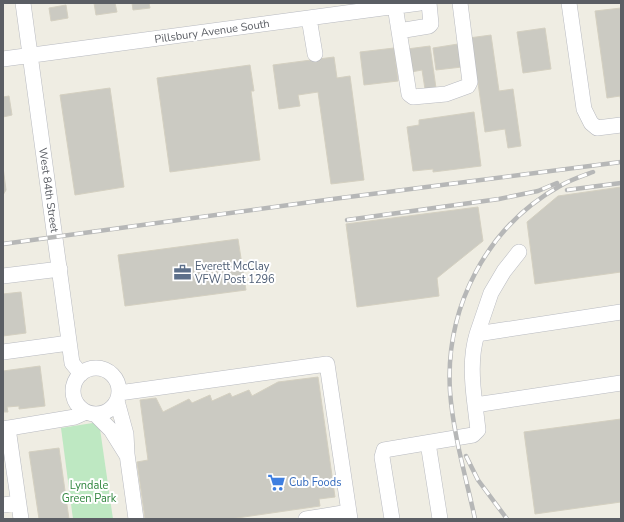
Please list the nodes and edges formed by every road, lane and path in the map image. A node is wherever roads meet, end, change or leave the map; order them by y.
1 (23, 3) edge
2 (420, 3) edge
3 (429, 3) edge
4 (460, 3) edge
5 (569, 3) edge
6 (392, 5) edge
7 (309, 18) junction
8 (399, 31) junction
9 (314, 54) dead end
10 (30, 55) junction
11 (3, 59) edge
12 (621, 125) edge
13 (519, 252) dead end
14 (60, 269) junction
15 (3, 276) edge
16 (621, 312) edge
17 (477, 334) junction
18 (69, 343) junction
19 (3, 352) edge
20 (81, 374) junction
21 (621, 383) edge
22 (118, 397) junction
23 (475, 405) junction
24 (90, 413) junction
25 (5, 429) edge
26 (428, 443) junction
27 (127, 454) junction
28 (18, 503) junction
29 (3, 505) edge
30 (350, 516) edge
31 (21, 519) edge
32 (136, 519) edge
33 (306, 519) edge
34 (392, 519) edge
35 (440, 519) edge

1 - 10 street, West 84th Street
2 - 6 street, Pillsbury Avenue South
3 - 8 street
4 - 8 street
5 - 12 street
6 - 7 street, Pillsbury Avenue South
6 - 8 street
7 - 9 street
7 - 10 street, Pillsbury Avenue South
10 - 11 street, Pillsbury Avenue South
10 - 14 street, West 84th Street
13 - 17 street
14 - 15 street
14 - 18 street, West 84th Street
16 - 17 street
17 - 23 street
18 - 19 street
18 - 20 street, West 84th Street
20 - 22 street
20 - 24 street
21 - 23 street
22 - 24 street
22 - 27 street
22 - 30 street
23 - 26 street
24 - 25 street
24 - 27 street
25 - 28 street
26 - 34 street
26 - 35 street
27 - 32 street
28 - 29 street
28 - 31 street
30 - 33 street

